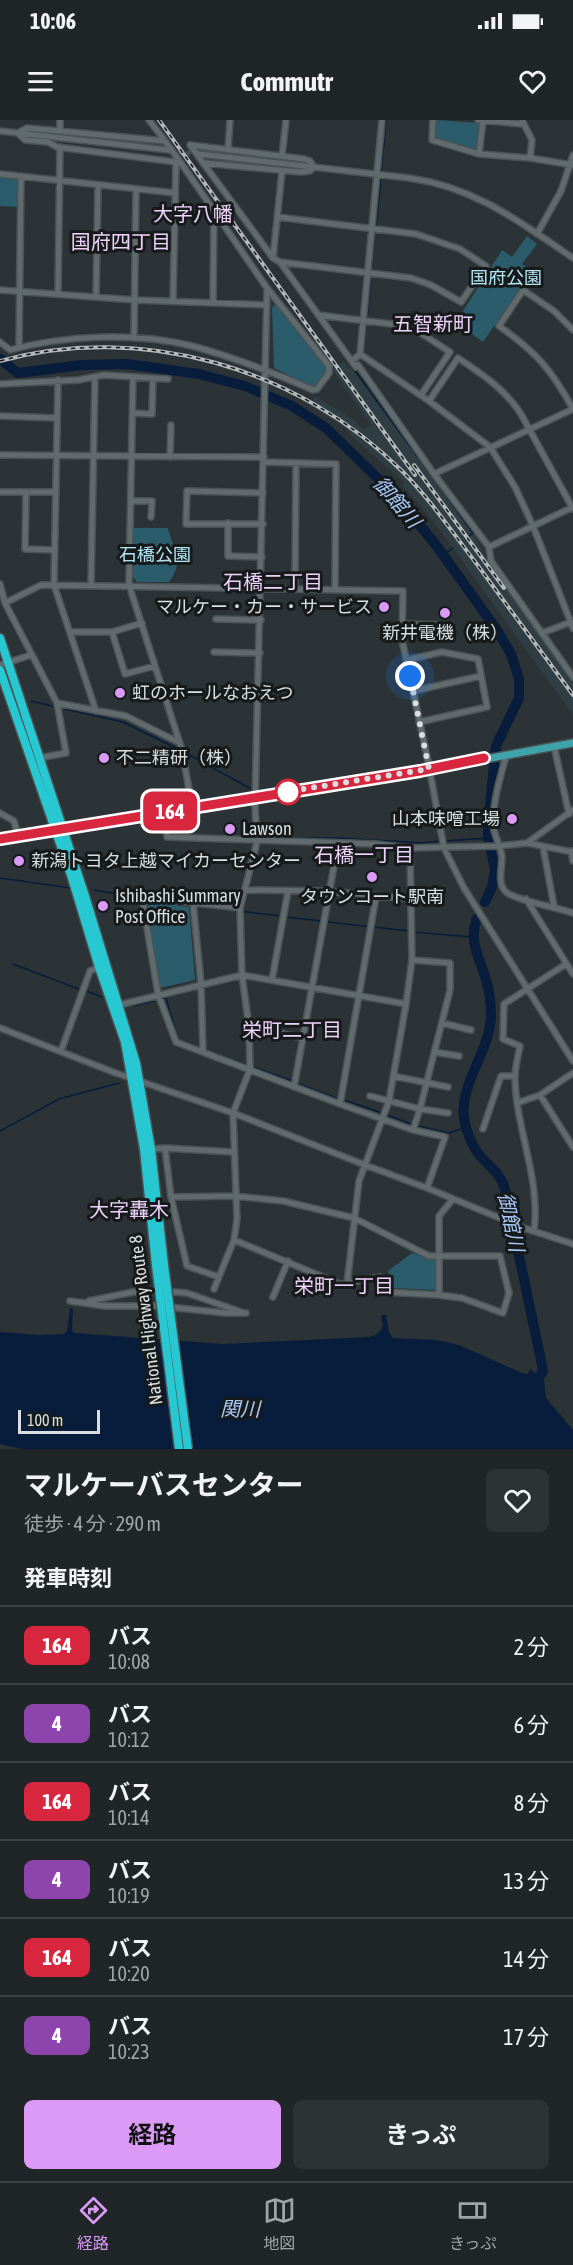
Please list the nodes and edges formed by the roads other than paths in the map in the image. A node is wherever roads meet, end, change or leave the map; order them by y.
1 (60, 120) edge
2 (149, 120) edge
3 (230, 120) edge
4 (286, 120) edge
5 (382, 120) edge
6 (433, 120) edge
7 (478, 120) edge
8 (483, 120) edge
9 (522, 122) edge
10 (0, 131) edge
11 (60, 131) junction
12 (18, 133) junction
13 (165, 141) junction
14 (60, 147) junction
15 (170, 150) tunnel mouth
16 (228, 150) junction
17 (199, 154) tunnel mouth
18 (479, 154) junction
19 (573, 155) edge
20 (282, 156) junction
21 (530, 158) junction
22 (179, 162) junction
23 (203, 163) junction
24 (572, 164) edge
25 (314, 167) junction
26 (282, 171) junction
27 (0, 174) edge
28 (377, 174) junction
29 (21, 176) junction
30 (59, 180) junction
31 (98, 185) junction
32 (136, 189) junction
33 (175, 193) junction
34 (214, 209) junction
35 (278, 217) junction
36 (371, 228) junction
37 (537, 234) junction
38 (273, 258) junction
39 (573, 258) edge
40 (280, 262) junction
41 (368, 272) junction
42 (267, 288) junction
43 (0, 290) edge
44 (19, 291) junction
45 (58, 294) junction
46 (96, 297) junction
47 (135, 300) junction
48 (173, 301) junction
49 (213, 302) junction
50 (267, 305) junction
51 (318, 315) junction
52 (362, 321) junction
53 (573, 330) edge
54 (134, 338) junction
55 (0, 342) edge
56 (19, 347) junction
57 (360, 354) junction
58 (352, 361) junction
59 (266, 370) junction
60 (95, 377) junction
61 (133, 377) junction
62 (153, 378) junction
63 (168, 379) dead end
64 (57, 380) junction
65 (0, 384) edge
66 (421, 395) junction
67 (429, 401) junction
68 (573, 409) edge
69 (133, 413) junction
70 (0, 416) edge
71 (57, 418) junction
72 (171, 425) dead end
73 (529, 429) junction
74 (490, 447) junction
75 (0, 455) edge
76 (56, 456) junction
77 (94, 456) junction
78 (131, 457) junction
79 (170, 457) junction
80 (264, 460) junction
81 (296, 463) junction
82 (434, 474) junction
83 (0, 492) edge
84 (26, 492) junction
85 (56, 492) junction
86 (263, 493) junction
87 (130, 501) junction
88 (572, 508) edge
89 (151, 517) dead end
90 (228, 523) junction
91 (263, 524) junction
92 (533, 526) junction
93 (489, 546) junction
94 (55, 550) junction
95 (262, 557) junction
96 (0, 584) edge
97 (54, 585) junction
98 (91, 585) junction
99 (129, 585) junction
100 (261, 589) junction
101 (294, 589) junction
102 (335, 590) junction
103 (5, 603) junction
104 (216, 619) dead end
105 (261, 620) junction
106 (142, 623) junction
107 (402, 624) junction
108 (572, 624) edge
109 (451, 625) dead end
110 (70, 632) junction
111 (112, 632) junction
112 (542, 633) junction
113 (0, 638) edge
114 (214, 652) dead end
115 (260, 653) junction
116 (31, 655) junction
117 (407, 660) junction
118 (2, 666) edge
119 (155, 666) junction
120 (573, 675) edge
121 (481, 676) junction
122 (413, 691) junction
123 (58, 707) junction
124 (96, 711) junction
125 (419, 722) junction
126 (180, 743) junction
127 (573, 743) edge
128 (554, 746) junction
129 (504, 756) junction
130 (39, 758) junction
131 (429, 769) junction
132 (256, 797) junction
133 (192, 806) junction
134 (165, 812) junction
135 (571, 812) edge
136 (0, 813) edge
137 (59, 829) junction
138 (18, 836) junction
139 (0, 839) edge
140 (257, 842) junction
141 (527, 843) junction
142 (338, 844) junction
143 (499, 846) junction
144 (543, 847) junction
145 (410, 848) junction
146 (444, 848) junction
147 (572, 851) edge
148 (573, 861) edge
149 (245, 890) junction
150 (288, 891) junction
151 (328, 891) junction
152 (376, 897) junction
153 (411, 899) junction
154 (526, 899) junction
155 (193, 902) junction
156 (554, 906) junction
157 (240, 908) junction
158 (573, 913) edge
159 (412, 960) junction
160 (566, 964) junction
161 (99, 967) junction
162 (573, 974) edge
163 (242, 975) junction
164 (272, 980) junction
165 (201, 984) junction
166 (314, 987) junction
167 (526, 989) junction
168 (158, 994) junction
169 (358, 995) junction
170 (406, 1004) junction
171 (119, 1005) junction
172 (442, 1023) junction
173 (249, 1027) junction
174 (0, 1028) edge
175 (471, 1030) dead end
176 (303, 1038) junction
177 (61, 1051) junction
178 (203, 1052) junction
179 (434, 1052) junction
180 (459, 1056) dead end
181 (573, 1060) edge
182 (249, 1069) junction
183 (573, 1073) edge
184 (393, 1076) junction
185 (515, 1076) junction
186 (135, 1079) junction
187 (427, 1082) junction
188 (294, 1087) junction
189 (448, 1087) dead end
190 (540, 1095) junction
191 (370, 1096) dead end
192 (389, 1101) junction
193 (517, 1103) junction
194 (340, 1104) junction
195 (420, 1108) junction
196 (233, 1113) junction
197 (448, 1113) dead end
198 (384, 1118) junction
199 (483, 1129) dead end
200 (413, 1130) junction
201 (573, 1146) edge
202 (165, 1148) junction
203 (151, 1149) junction
204 (233, 1152) junction
205 (365, 1165) junction
206 (427, 1188) junction
207 (234, 1196) junction
208 (171, 1197) junction
209 (453, 1200) junction
210 (354, 1218) junction
211 (534, 1231) junction
212 (234, 1240) junction
213 (573, 1244) edge
214 (439, 1256) junction
215 (288, 1261) junction
216 (160, 1265) junction
217 (219, 1277) junction
218 (347, 1284) junction
219 (214, 1289) dead end
220 (150, 1292) dead end
221 (175, 1292) dead end
222 (439, 1295) junction
223 (273, 1297) dead end
224 (165, 1306) junction
225 (179, 1449) edge
226 (188, 1449) edge

1 - 11 street
2 - 13 street
3 - 16 street
4 - 20 street
5 - 28 street
6 - 18 street
7 - 8 street
8 - 9 street
8 - 18 street
9 - 21 street
10 - 12 street
11 - 12 street
11 - 13 street
12 - 14 street
12 - 15 street
13 - 22 street
14 - 22 street
14 - 30 street
16 - 20 street
16 - 23 street
17 - 25 street
18 - 21 street
19 - 24 street
20 - 25 street
21 - 24 street
22 - 33 street
22 - 34 street
23 - 26 street
23 - 38 street
24 - 37 street
25 - 26 street
25 - 28 street
26 - 35 street
27 - 29 street
28 - 36 street
28 - 37 street
29 - 30 street
29 - 44 street
30 - 31 street
30 - 45 street
31 - 32 street
31 - 46 street
32 - 33 street
32 - 47 street
33 - 48 street
34 - 42 street
34 - 49 street
35 - 36 street
35 - 38 street
36 - 41 street
36 - 41 street
37 - 39 street
38 - 40 street
40 - 41 street
40 - 51 street
41 - 52 street
42 - 50 street
42 - 59 street
43 - 44 street
44 - 45 street
44 - 56 street
45 - 46 street
46 - 47 street
47 - 48 street
47 - 54 street
48 - 49 street
49 - 50 street
50 - 59 street
51 - 52 street
51 - 58 street
52 - 57 street
52 - 66 street
53 - 68 street
54 - 56 street
54 - 59 street
55 - 56 street
57 - 58 street
57 - 66 street
58 - 82 street
59 - 80 street
60 - 61 street
60 - 64 street
60 - 77 street
61 - 62 street
61 - 69 street
62 - 63 street
62 - 69 street
64 - 65 street
64 - 71 street
66 - 67 street
67 - 73 street
67 - 74 street
68 - 73 street
69 - 78 street
70 - 71 street
71 - 76 street
72 - 79 street
73 - 74 street
73 - 88 street
74 - 82 street
74 - 92 street
75 - 76 street
76 - 77 street
76 - 85 street
77 - 78 street
77 - 98 street
78 - 79 street
78 - 87 street
79 - 80 street
80 - 81 street
80 - 86 street
81 - 101 street
81 - 102 street
82 - 93 street
83 - 84 street
84 - 85 street
84 - 94 street
85 - 94 street
86 - 90 street
86 - 91 street
87 - 89 street
87 - 99 street
88 - 92 street
90 - 91 street
90 - 95 street
91 - 95 street
92 - 93 street
92 - 108 street
93 - 112 street
94 - 97 street
95 - 100 street
96 - 103 street
97 - 98 street
97 - 103 street
97 - 110 street
98 - 99 street
99 - 100 street
99 - 106 street
100 - 101 street
100 - 105 street
101 - 102 street
102 - 107 street
103 - 116 street
104 - 105 street
105 - 115 street
106 - 111 street
106 - 119 street
107 - 109 street
107 - 117 street
108 - 112 street
110 - 111 street
110 - 124 street
111 - 119 street
112 - 120 street
113 - 118 highway, National Highway Route 8
114 - 115 street
115 - 132 street
116 - 118 street
116 - 123 street
117 - 121 street
117 - 122 street
118 - 130 highway, National Highway Route 8
118 - 137 highway, National Highway Route 8
119 - 126 street
121 - 122 street
121 - 125 street
122 - 125 street
123 - 124 street
123 - 130 street
124 - 126 street
125 - 131 street
126 - 133 street
127 - 128 main road
128 - 129 main road
128 - 135 street
129 - 131 main road
129 - 143 street
130 - 137 highway, National Highway Route 8
131 - 132 main road
131 - 146 street
132 - 133 main road
132 - 140 street
133 - 134 main road
134 - 137 main road
134 - 140 street
135 - 141 street
136 - 138 street
137 - 138 main road
137 - 161 highway, National Highway Route 8
137 - 171 highway, National Highway Route 8
138 - 139 main road
140 - 142 street
140 - 149 street
141 - 143 street
141 - 144 street
142 - 145 street
142 - 151 street
143 - 146 street
143 - 154 street
144 - 147 street
144 - 156 street
145 - 146 street
145 - 153 street
146 - 167 street
147 - 148 street
149 - 150 street
149 - 157 street
150 - 151 street
150 - 164 street
151 - 152 street
151 - 166 street
152 - 153 street
152 - 169 street
153 - 159 street
154 - 156 street
154 - 160 street
155 - 157 street
155 - 165 street
155 - 168 street
156 - 158 street
157 - 163 street
159 - 170 street
159 - 172 street
160 - 162 street
160 - 167 street
161 - 177 street
161 - 186 highway, National Highway Route 8
163 - 164 street
163 - 165 street
163 - 173 street
164 - 166 street
165 - 168 street
165 - 178 street
166 - 169 street
166 - 176 street
167 - 181 street
167 - 185 street
168 - 171 street
168 - 178 street
169 - 170 street
169 - 194 street
170 - 184 street
171 - 186 highway, National Highway Route 8
172 - 175 street
172 - 179 street
173 - 176 street
173 - 182 street
174 - 177 street
176 - 188 street
177 - 186 street
178 - 182 street
179 - 180 street
179 - 187 street
182 - 188 street
182 - 196 street
183 - 190 street
184 - 187 street
184 - 192 street
185 - 193 street
185 - 199 street
186 - 196 street
186 - 203 highway, National Highway Route 8
186 - 216 highway, National Highway Route 8
187 - 189 street
187 - 195 street
188 - 194 street
190 - 193 street
190 - 201 street
191 - 192 street
192 - 195 street
192 - 198 street
193 - 211 street
194 - 198 street
195 - 197 street
195 - 200 street
196 - 204 street
196 - 205 street
198 - 200 street
198 - 205 street
200 - 206 street
202 - 203 street
202 - 204 street
202 - 208 street
203 - 216 highway, National Highway Route 8
204 - 207 street
205 - 206 street
205 - 210 street
206 - 209 street
207 - 208 street
207 - 210 street
207 - 212 street
208 - 217 street
209 - 211 street
209 - 214 street
210 - 214 street
210 - 218 street
211 - 213 street
212 - 215 street
212 - 217 street
214 - 222 street
214 - 222 street
215 - 218 street
215 - 223 street
216 - 224 highway, National Highway Route 8, bridge
217 - 219 street
218 - 222 street
220 - 224 street
221 - 224 street
224 - 225 highway, National Highway Route 8, bridge
224 - 226 highway, National Highway Route 8, bridge

